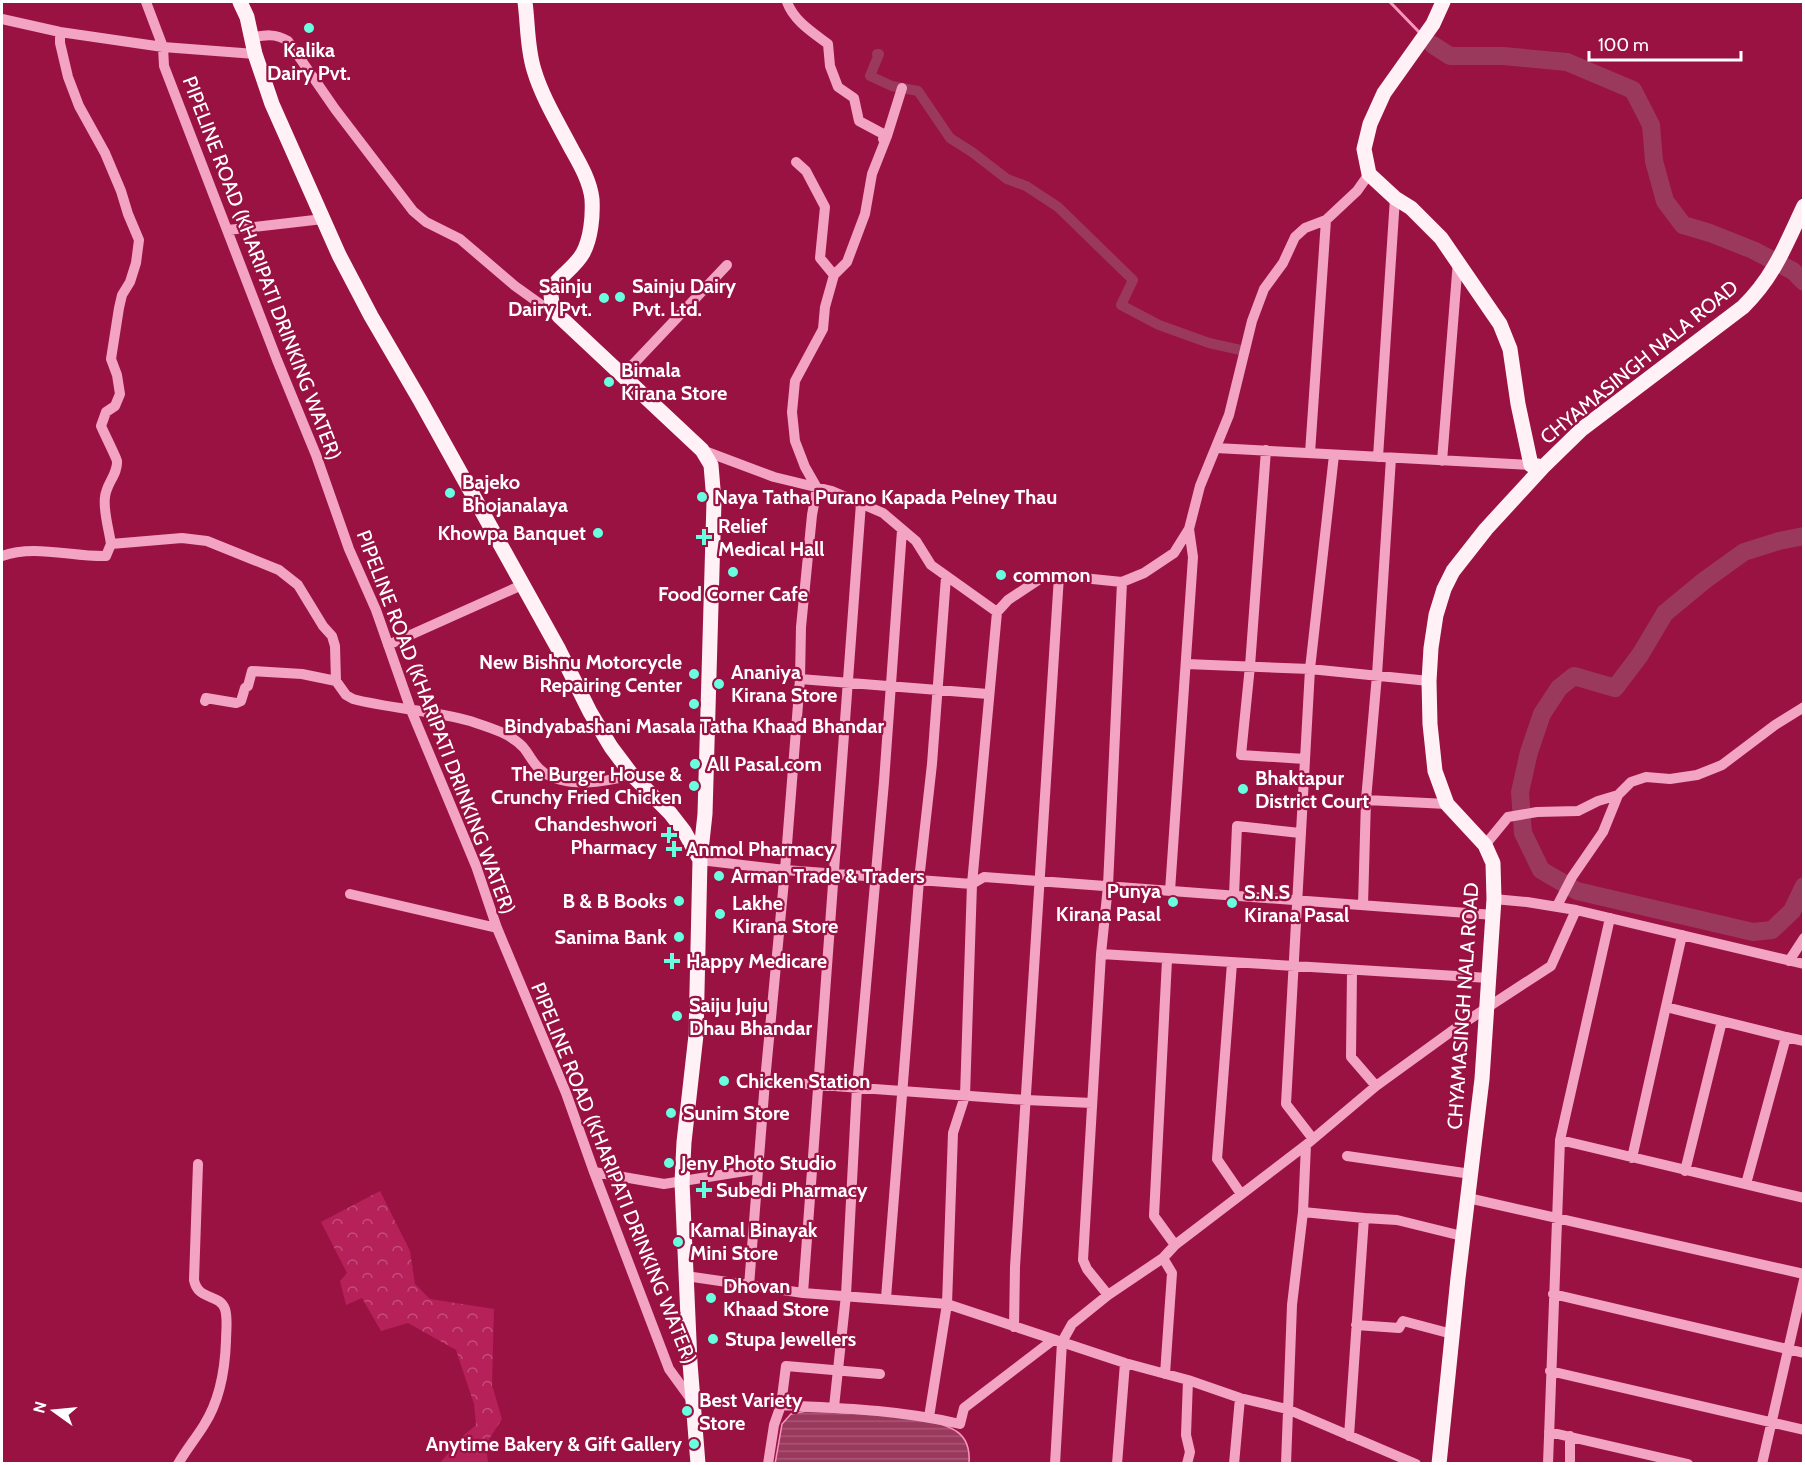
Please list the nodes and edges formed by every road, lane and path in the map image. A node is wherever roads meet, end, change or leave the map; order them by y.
1 (146, 2) edge
2 (240, 2) edge
3 (525, 2) edge
4 (787, 2) edge
5 (1443, 2) edge
6 (2, 19) edge
7 (60, 32) junction
8 (250, 38) junction
9 (163, 47) junction
10 (255, 54) junction
11 (902, 88) dead end
12 (887, 136) junction
13 (878, 143) dead end
14 (796, 162) dead end
15 (1369, 174) junction
16 (1395, 198) junction
17 (1803, 206) edge
18 (323, 219) junction
19 (1326, 220) junction
20 (228, 230) junction
21 (1458, 261) junction
22 (728, 265) dead end
23 (834, 275) junction
24 (552, 306) junction
25 (622, 376) junction
26 (1216, 448) junction
27 (702, 450) junction
28 (1266, 450) junction
29 (1310, 453) junction
30 (1334, 455) junction
31 (1378, 458) junction
32 (1391, 459) junction
33 (1442, 461) junction
34 (1537, 466) junction
35 (817, 488) junction
36 (861, 503) junction
37 (1189, 529) junction
38 (902, 530) junction
39 (111, 544) junction
40 (2, 556) edge
41 (1059, 576) junction
42 (946, 577) junction
43 (1122, 582) junction
44 (522, 585) junction
45 (997, 612) junction
46 (388, 645) junction
47 (1186, 664) junction
48 (1250, 666) junction
49 (1310, 669) junction
50 (1377, 675) junction
51 (800, 679) junction
52 (336, 681) junction
53 (1429, 681) junction
54 (847, 682) junction
55 (889, 687) junction
56 (936, 691) junction
57 (988, 694) junction
58 (205, 701) dead end
59 (1803, 707) edge
60 (411, 710) junction
61 (1305, 759) junction
62 (632, 775) junction
63 (1618, 795) junction
64 (1366, 800) junction
65 (1448, 804) junction
66 (1300, 833) junction
67 (1485, 845) junction
68 (700, 860) junction
69 (785, 870) junction
70 (835, 874) junction
71 (876, 877) junction
72 (919, 880) junction
73 (1039, 882) junction
74 (972, 884) junction
75 (1108, 886) junction
76 (1170, 891) junction
77 (350, 894) dead end
78 (1234, 895) junction
79 (1494, 899) junction
80 (1296, 900) junction
81 (1558, 902) junction
82 (1363, 905) junction
83 (1576, 910) junction
84 (1494, 915) junction
85 (1610, 918) junction
86 (497, 928) junction
87 (1682, 935) junction
88 (1803, 938) edge
89 (1101, 954) junction
90 (1167, 960) junction
91 (1789, 961) junction
92 (1233, 963) junction
93 (1803, 964) edge
94 (1293, 967) junction
95 (1352, 971) junction
96 (1489, 978) junction
97 (1488, 1007) junction
98 (1666, 1007) junction
99 (1722, 1021) junction
100 (1786, 1037) junction
101 (1803, 1041) edge
102 (765, 1080) junction
103 (817, 1084) junction
104 (1376, 1086) junction
105 (857, 1087) junction
106 (903, 1091) junction
107 (965, 1096) junction
108 (1026, 1100) junction
109 (1092, 1103) junction
110 (1560, 1140) junction
111 (1310, 1142) junction
112 (1347, 1156) dead end
113 (1632, 1158) junction
114 (198, 1164) dead end
115 (758, 1169) junction
116 (1686, 1170) junction
117 (594, 1172) junction
118 (1471, 1174) junction
119 (682, 1182) junction
120 (1746, 1184) junction
121 (1241, 1194) junction
122 (1468, 1198) junction
123 (1803, 1198) edge
124 (1304, 1212) junction
125 (1364, 1218) junction
126 (1557, 1219) junction
127 (1462, 1236) junction
128 (1175, 1245) junction
129 (1163, 1258) junction
130 (1803, 1274) edge
131 (686, 1276) junction
132 (1803, 1280) edge
133 (749, 1286) junction
134 (803, 1293) junction
135 (1553, 1294) junction
136 (846, 1295) junction
137 (1108, 1295) junction
138 (886, 1298) junction
139 (946, 1304) junction
140 (1356, 1326) junction
141 (1014, 1327) junction
142 (1452, 1334) junction
143 (1057, 1341) junction
144 (1788, 1349) junction
145 (1803, 1353) edge
146 (1125, 1363) junction
147 (837, 1371) junction
148 (1550, 1371) junction
149 (880, 1374) dead end
150 (1165, 1374) junction
151 (1188, 1380) junction
152 (1240, 1398) junction
153 (693, 1402) junction
154 (781, 1405) junction
155 (834, 1407) junction
156 (1287, 1409) junction
157 (929, 1417) junction
158 (1771, 1422) junction
159 (1803, 1430) edge
160 (1549, 1431) junction
161 (1349, 1436) junction
162 (1570, 1436) junction
163 (178, 1464) edge
164 (698, 1464) edge
165 (768, 1464) edge
166 (1055, 1464) edge
167 (1118, 1464) edge
168 (1187, 1464) edge
169 (1234, 1464) edge
170 (1286, 1464) edge
171 (1416, 1464) edge
172 (1439, 1464) edge
173 (1548, 1464) edge
174 (1570, 1464) edge
175 (1688, 1464) edge
176 (1762, 1464) edge

1 - 9 street, PIPELINE ROAD (KHARIPATI DRINKING WATER)
2 - 8 main road
3 - 24 main road
4 - 12 street
5 - 15 main road
6 - 7 street
7 - 9 street
7 - 39 street
8 - 10 main road
8 - 24 street
9 - 10 street
9 - 20 street, PIPELINE ROAD (KHARIPATI DRINKING WATER)
10 - 18 main road
11 - 12 street
12 - 13 street
12 - 23 street
14 - 23 street
15 - 16 main road
15 - 19 street
16 - 21 main road
16 - 31 street
17 - 34 main road, CHYAMASINGH NALA ROAD
18 - 20 street
18 - 44 main road
19 - 26 street
19 - 29 street
20 - 46 street, PIPELINE ROAD (KHARIPATI DRINKING WATER)
21 - 33 street
21 - 34 main road
22 - 25 street
23 - 35 street
24 - 25 main road
25 - 27 main road
26 - 28 street
26 - 37 street
27 - 35 street
27 - 68 main road
28 - 29 street
28 - 48 street
29 - 30 street
30 - 31 street
30 - 49 street
31 - 32 street
32 - 33 street
32 - 50 street
33 - 34 street
34 - 53 main road, CHYAMASINGH NALA ROAD
35 - 36 street
35 - 51 street
36 - 38 street
36 - 54 street
37 - 43 street
37 - 47 street
38 - 42 street
38 - 55 street
39 - 40 street
39 - 52 street
41 - 43 street
41 - 45 street
41 - 73 street
42 - 45 street
42 - 56 street
43 - 75 street
44 - 46 street
44 - 62 main road
45 - 57 street
46 - 60 street, PIPELINE ROAD (KHARIPATI DRINKING WATER)
47 - 48 street
47 - 76 street
48 - 49 street
48 - 61 street
49 - 50 street
49 - 61 street
50 - 53 street
50 - 64 street
51 - 54 street
51 - 69 street
52 - 58 street
52 - 60 street
53 - 65 main road, CHYAMASINGH NALA ROAD
54 - 55 street
54 - 70 street
55 - 56 street
55 - 71 street
56 - 57 street
56 - 72 street
57 - 74 street
59 - 63 street
60 - 62 street
60 - 86 street, PIPELINE ROAD (KHARIPATI DRINKING WATER)
61 - 66 street
62 - 68 main road
63 - 67 street
63 - 81 street
64 - 65 street
64 - 82 street
65 - 67 main road, CHYAMASINGH NALA ROAD
66 - 78 street
66 - 80 street
67 - 79 main road, CHYAMASINGH NALA ROAD
68 - 69 street
68 - 119 main road
69 - 70 street
69 - 102 street
70 - 71 street
70 - 103 street
71 - 72 street
71 - 105 street
72 - 74 street
72 - 106 street
73 - 74 street
73 - 75 street
73 - 108 street
74 - 107 street
75 - 76 street
75 - 89 street
76 - 78 street
77 - 86 street
78 - 80 street
79 - 81 street
79 - 84 main road, CHYAMASINGH NALA ROAD
80 - 82 street
80 - 94 street
81 - 83 street
82 - 84 street
83 - 85 street
83 - 97 street
84 - 96 main road, CHYAMASINGH NALA ROAD
85 - 87 street
85 - 110 street
86 - 117 street, PIPELINE ROAD (KHARIPATI DRINKING WATER)
87 - 91 street
87 - 98 street
88 - 91 street
89 - 90 street
89 - 109 street
90 - 92 street
90 - 128 street
91 - 93 street
92 - 94 street
92 - 121 street
94 - 95 street
94 - 111 street
95 - 96 street
95 - 104 street
96 - 97 main road, CHYAMASINGH NALA ROAD
97 - 104 street
97 - 118 main road, CHYAMASINGH NALA ROAD
98 - 99 street
98 - 113 street
99 - 100 street
99 - 116 street
100 - 101 street
100 - 120 street
102 - 103 street
102 - 115 street
103 - 105 street
103 - 134 street
104 - 111 street
105 - 106 street
105 - 136 street
106 - 107 street
106 - 138 street
107 - 108 street
107 - 139 street
108 - 109 street
108 - 141 street
109 - 137 street
110 - 113 street
110 - 126 street
111 - 121 street
111 - 124 street
112 - 118 street
113 - 116 street
114 - 163 street
115 - 119 street
115 - 133 street
116 - 120 street
117 - 119 street
117 - 153 street, PIPELINE ROAD (KHARIPATI DRINKING WATER)
118 - 122 main road, CHYAMASINGH NALA ROAD
119 - 131 main road
120 - 123 street
121 - 128 street
122 - 126 street
122 - 127 main road, CHYAMASINGH NALA ROAD
124 - 125 street
124 - 156 street
125 - 127 street
125 - 140 street
126 - 130 street
126 - 135 street
127 - 142 main road, CHYAMASINGH NALA ROAD
128 - 129 street
129 - 137 street
129 - 150 street
131 - 133 street
131 - 153 main road
132 - 144 street
133 - 134 street
134 - 136 street
135 - 144 street
135 - 148 street
136 - 138 street
136 - 147 street
137 - 143 street
138 - 139 street
139 - 141 street
139 - 157 street
140 - 142 street
140 - 161 street
141 - 143 street
142 - 172 main road, CHYAMASINGH NALA ROAD
143 - 146 street
143 - 157 street
143 - 166 street
144 - 145 street
144 - 158 street
146 - 150 street
146 - 167 street
147 - 149 street
147 - 154 street
147 - 155 street
148 - 158 street
148 - 160 street
150 - 151 street
151 - 152 street
151 - 168 street
152 - 156 street
152 - 169 street
153 - 164 main road
154 - 155 street
154 - 165 street
155 - 157 street
156 - 161 street
156 - 170 street
158 - 159 street
158 - 176 street
160 - 162 street
160 - 173 street
161 - 171 street
162 - 174 street
162 - 175 street

